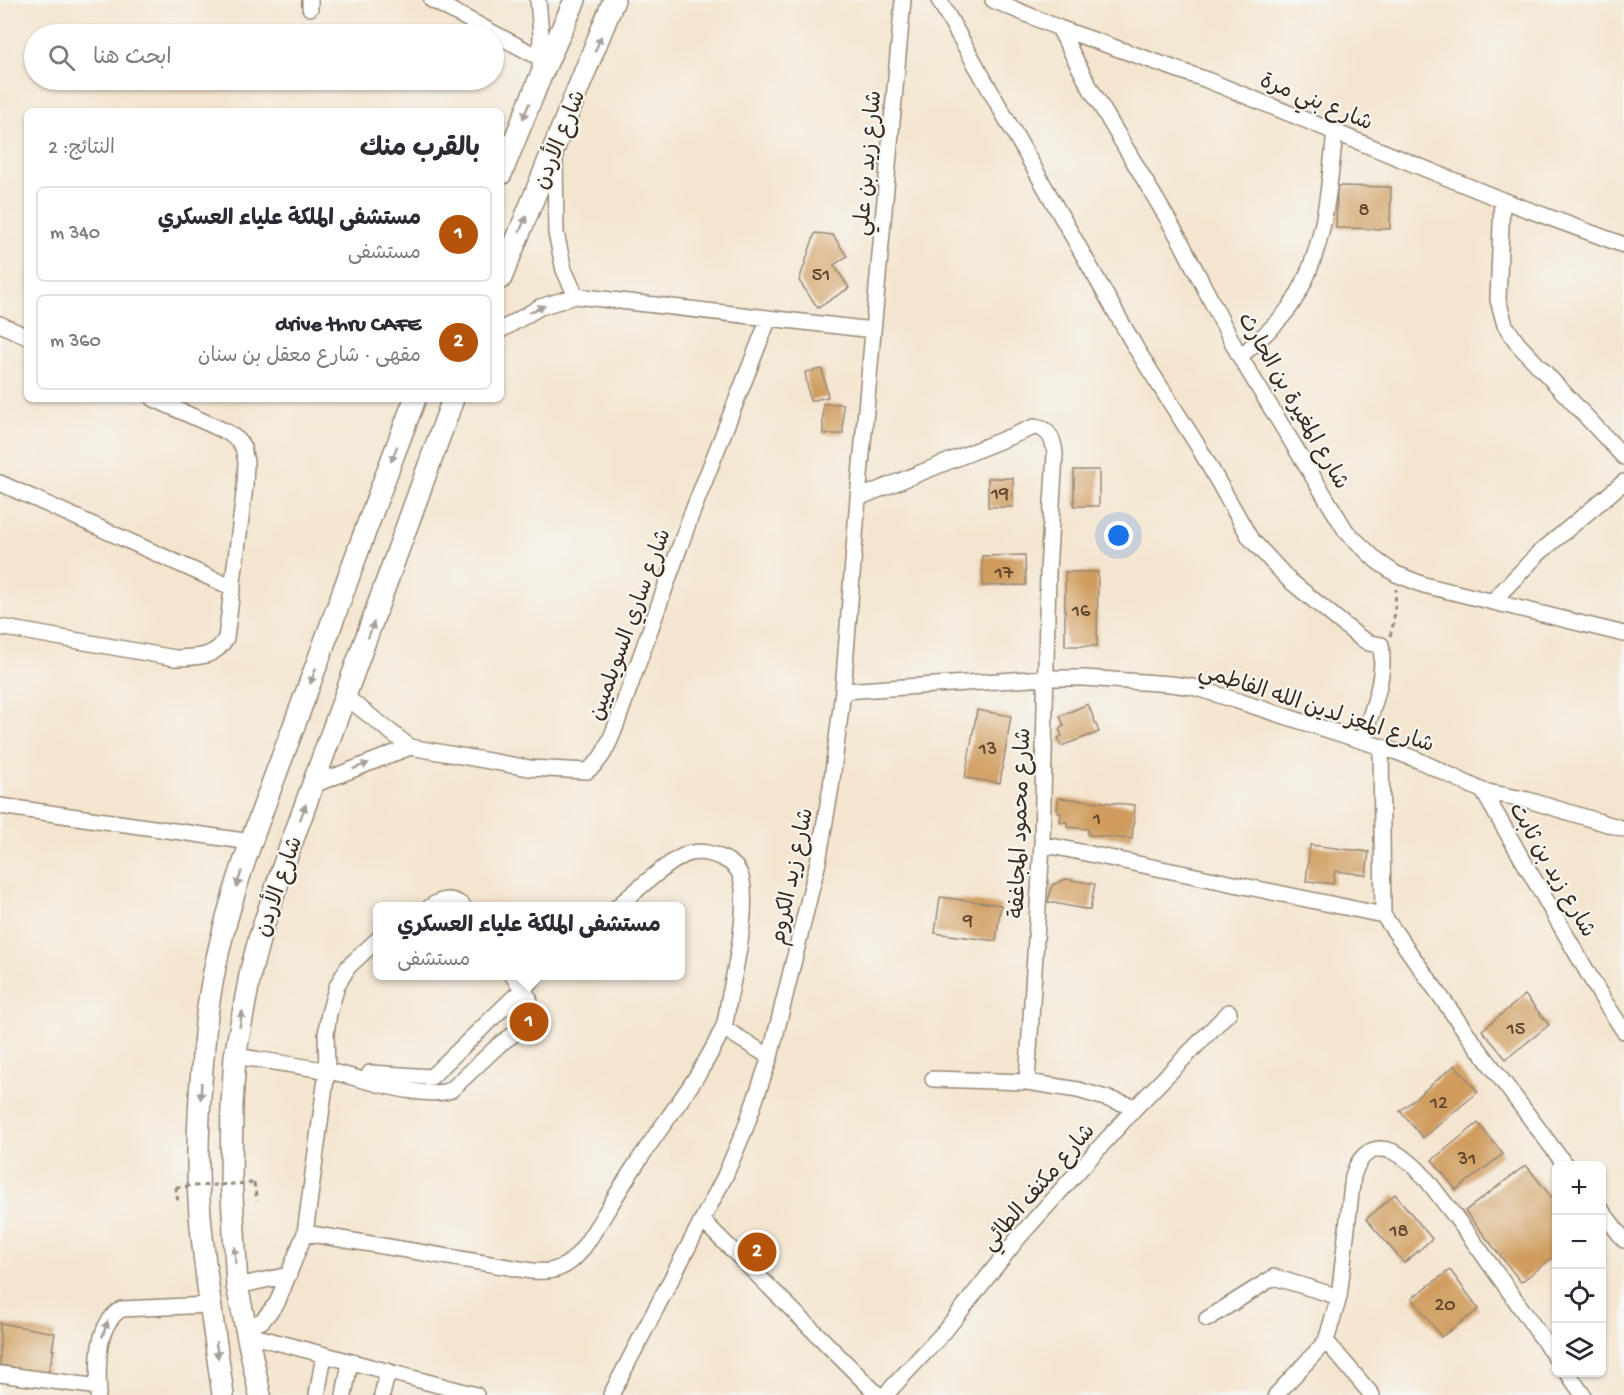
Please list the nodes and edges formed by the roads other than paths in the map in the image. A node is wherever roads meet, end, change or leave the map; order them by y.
1 (432, 0) edge
2 (538, 0) edge
3 (575, 0) edge
4 (614, 0) edge
5 (903, 0) edge
6 (939, 0) edge
7 (993, 0) edge
8 (477, 24) edge
9 (1059, 28) junction
10 (504, 39) edge
11 (540, 58) junction
12 (538, 80) junction
13 (1335, 132) junction
14 (555, 148) junction
15 (504, 166) edge
16 (1502, 200) junction
17 (1624, 245) edge
18 (504, 271) edge
19 (576, 296) junction
20 (769, 318) junction
21 (0, 324) edge
22 (504, 328) edge
23 (873, 330) junction
24 (24, 336) edge
25 (1240, 357) junction
26 (161, 402) edge
27 (414, 402) edge
28 (452, 402) edge
29 (1624, 457) edge
30 (1624, 482) edge
31 (0, 483) edge
32 (858, 498) junction
33 (233, 588) junction
34 (1492, 602) junction
35 (0, 627) edge
36 (1622, 631) edge
37 (1046, 678) junction
38 (843, 691) junction
39 (346, 697) junction
40 (1362, 741) junction
41 (410, 747) junction
42 (1381, 747) junction
43 (313, 785) junction
44 (1483, 791) junction
45 (0, 806) edge
46 (1624, 829) edge
47 (251, 842) junction
48 (1042, 844) junction
49 (438, 902) edge
50 (456, 902) edge
51 (623, 902) edge
52 (1383, 915) junction
53 (373, 944) edge
54 (518, 981) edge
55 (1229, 1012) dead end
56 (723, 1028) junction
57 (1624, 1030) edge
58 (235, 1056) junction
59 (770, 1057) junction
60 (327, 1071) junction
61 (933, 1079) dead end
62 (1027, 1082) junction
63 (1136, 1107) junction
64 (1562, 1161) edge
65 (1605, 1215) edge
66 (702, 1220) junction
67 (305, 1233) junction
68 (1624, 1240) edge
69 (289, 1275) junction
70 (237, 1286) junction
71 (1339, 1297) junction
72 (210, 1305) junction
73 (1207, 1319) dead end
74 (245, 1331) junction
75 (1326, 1341) junction
76 (1552, 1351) edge
77 (324, 1354) junction
78 (350, 1362) junction
79 (388, 1371) junction
80 (0, 1374) edge
81 (1570, 1377) edge
82 (419, 1380) junction
83 (99, 1391) edge
84 (223, 1395) edge
85 (260, 1395) edge
86 (317, 1395) edge
87 (344, 1395) edge
88 (382, 1395) edge
89 (415, 1395) edge
90 (476, 1395) edge
91 (611, 1395) edge
92 (878, 1395) edge
93 (885, 1395) edge
94 (1276, 1395) edge
95 (1372, 1395) edge
96 (1583, 1395) edge

1 - 8 street
2 - 11 street
3 - 12 highway, شارع الأردن
14 -> 4 highway, شارع الأردن
5 - 23 street, شارع زيد بن علي
6 - 40 street
7 - 9 street, شارع بني مرة
9 - 13 street, شارع بني مرة
9 - 25 street, شارع المغيرة بن الحارث
10 - 11 street
11 - 12 street
12 -> 15 highway, شارع الأردن
13 - 16 street, شارع بني مرة
13 - 25 street
18 -> 14 highway, شارع الأردن
14 - 19 street
16 - 17 street, شارع بني مرة
16 - 29 street
19 - 20 street
22 -> 19 street
20 - 23 street
20 - 41 street, شارع ساري السويلميين
21 - 24 street
23 - 32 street, شارع زيد الكروم
25 - 34 street, شارع المغيرة بن الحارث
26 - 33 street
27 -> 47 highway, شارع الأردن
39 -> 28 highway, شارع الأردن
30 - 34 street
31 - 33 street
32 - 37 street, شارع محمود المجاغفة
32 - 38 street, شارع زيد الكروم
33 - 35 street
34 - 36 street, شارع المغيرة بن الحارث
37 - 38 street, شارع المعز لدين الله الفاطمي
37 - 40 street, شارع المعز لدين الله الفاطمي
37 - 48 street, شارع محمود المجاغفة
38 - 59 street, شارع زيد الكروم
39 - 41 street, شارع ساري السويلميين
39 - 43 highway, شارع الأردن
40 - 42 street, شارع المعز لدين الله الفاطمي
43 -> 41 street
42 - 44 street, شارع المعز لدين الله الفاطمي
42 - 52 street
58 -> 43 highway, شارع الأردن
44 - 46 street, شارع المعز لدين الله الفاطمي
44 - 57 street, شارع زيد بن ثابت
45 - 47 street
47 -> 72 highway, شارع الأردن
48 - 52 street
48 - 62 street, شارع محمود المجاغفة
49 - 50 street
51 - 56 street
52 - 64 street
53 - 60 street
54 - 60 street
54 - 60 street
55 - 63 street, شارع مكنف الطائي
56 - 59 street
56 - 67 street
58 - 60 street
70 -> 58 highway, شارع الأردن
59 - 66 street, شارع زيد الكروم
60 - 67 street
61 - 62 street
62 - 63 street
63 - 93 street, شارع مكنف الطائي
65 - 68 street
66 - 91 street, شارع زيد الكروم
66 - 92 street
67 - 69 street
69 - 70 street
69 - 74 street
70 - 74 highway, شارع الأردن
71 - 73 street
71 - 75 street
71 - 76 street
83 -> 72 street
72 -> 84 highway, شارع الأردن
74 - 77 street
74 - 85 highway, شارع الأردن
75 - 94 street
75 - 95 street
77 - 78 street
77 - 86 street
78 - 79 street
78 - 87 street
79 - 82 street
79 - 88 street
80 - 83 street
81 - 96 street
82 - 89 street
82 - 90 street

